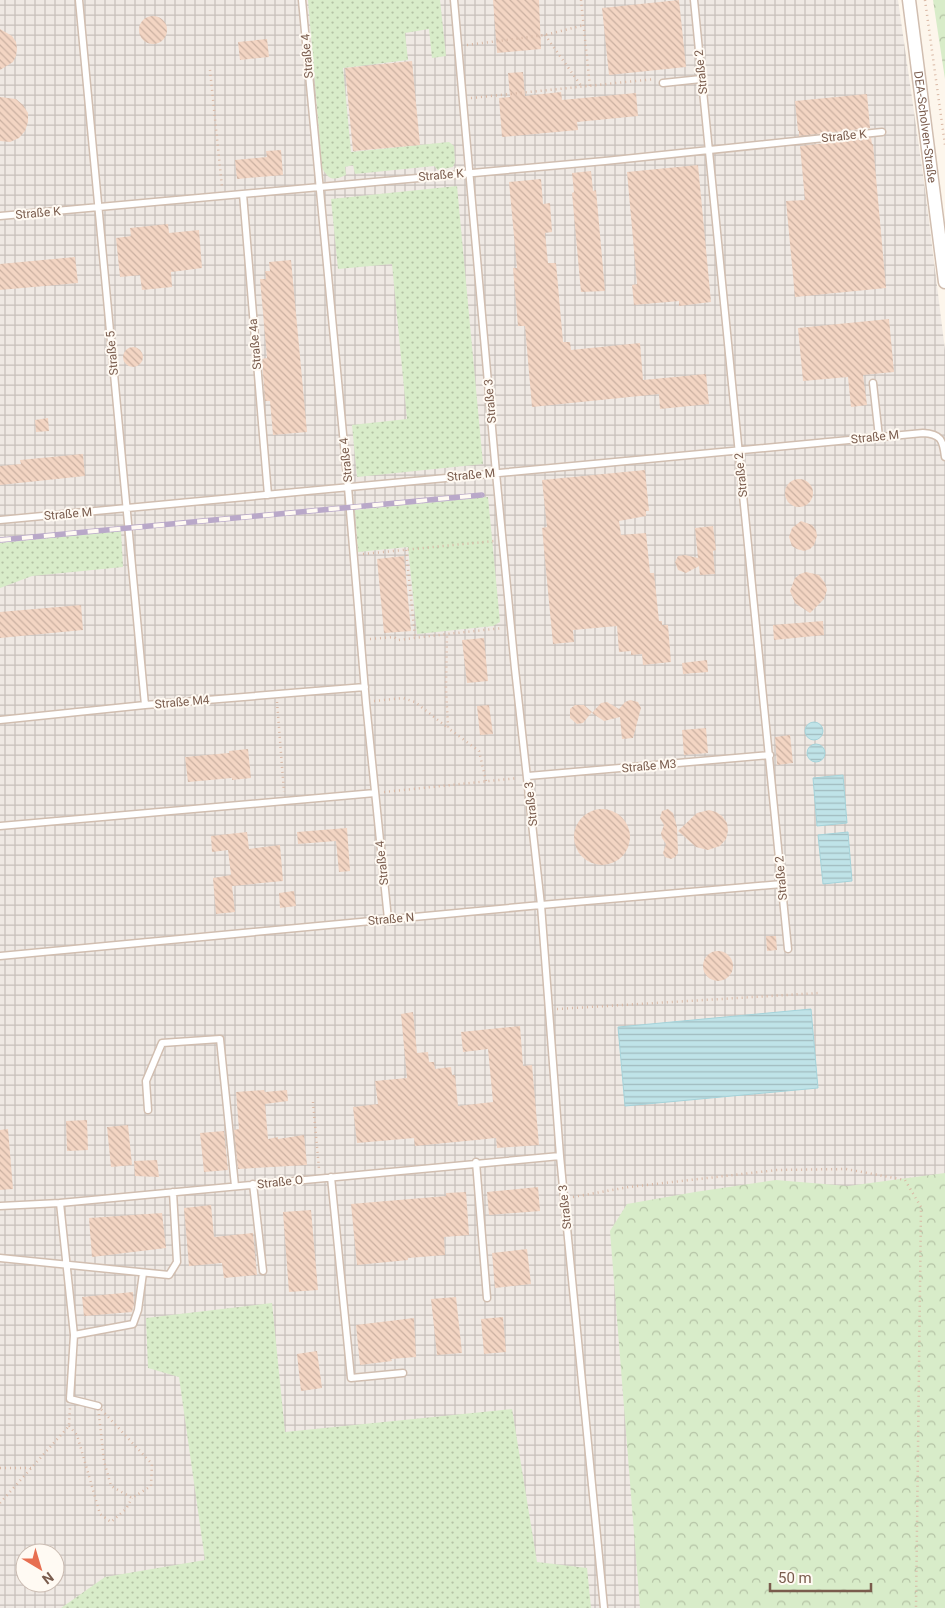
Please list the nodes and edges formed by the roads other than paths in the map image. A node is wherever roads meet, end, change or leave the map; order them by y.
1 (79, 0) edge
2 (302, 0) edge
3 (454, 0) edge
4 (694, 0) edge
5 (909, 0) edge
6 (701, 79) junction
7 (663, 83) road end
8 (882, 132) dead end
9 (709, 151) junction
10 (469, 173) junction
11 (319, 187) junction
12 (243, 194) junction
13 (99, 207) junction
14 (0, 216) edge
15 (945, 282) edge
16 (873, 383) dead end
17 (879, 436) junction
18 (738, 452) junction
19 (945, 456) edge
20 (496, 473) junction
21 (348, 487) junction
22 (268, 495) junction
23 (126, 508) junction
24 (0, 520) edge
25 (365, 686) junction
26 (145, 705) junction
27 (0, 720) edge
28 (770, 755) junction
29 (528, 776) junction
30 (375, 793) junction
31 (0, 826) edge
32 (782, 884) junction
33 (541, 905) junction
34 (388, 919) junction
35 (788, 949) dead end
36 (0, 956) edge
37 (148, 1110) dead end
38 (560, 1156) junction
39 (476, 1162) junction
40 (331, 1176) junction
41 (253, 1184) junction
42 (235, 1186) junction
43 (173, 1192) junction
44 (60, 1203) junction
45 (0, 1206) edge
46 (0, 1258) edge
47 (68, 1266) junction
48 (263, 1271) dead end
49 (143, 1273) junction
50 (487, 1298) dead end
51 (74, 1334) junction
52 (403, 1373) dead end
53 (98, 1406) road end
54 (604, 1608) edge

1 - 13 lane, Straße 5
2 - 11 lane, Straße 4
3 - 10 lane, Straße 3
4 - 6 lane, Straße 2
5 - 15 street, DEA-Scholven-Straße
6 - 7 lane
6 - 9 lane, Straße 2
8 - 9 lane, Straße K
9 - 10 lane, Straße K
9 - 18 lane, Straße 2
10 - 11 lane, Straße K
10 - 20 lane, Straße 3
11 - 12 lane, Straße K
11 - 21 lane, Straße 4
12 - 13 lane, Straße K
12 - 22 lane, Straße 4a
13 - 14 lane, Straße K
13 - 23 lane, Straße 5
16 - 17 lane
17 - 18 lane, Straße M
17 - 19 lane, Straße M
18 - 20 lane, Straße M
18 - 28 lane, Straße 2
20 - 21 lane, Straße M
20 - 29 lane, Straße 3
21 - 22 lane, Straße M
21 - 25 lane, Straße 4
22 - 23 lane, Straße M
23 - 24 lane, Straße M
23 - 26 lane, Straße 5
25 - 26 lane, Straße M4
25 - 30 lane, Straße 4
26 - 27 lane, Straße M4
28 - 29 lane, Straße M3
28 - 32 lane, Straße 2
29 - 33 lane, Straße 3
30 - 31 lane
30 - 34 lane, Straße 4
32 - 33 lane, Straße N
32 - 35 lane, Straße 2
33 - 34 lane, Straße N
33 - 38 lane, Straße 3
34 - 36 lane, Straße N
37 - 42 lane
38 - 39 lane, Straße O
38 - 54 lane, Straße 3
39 - 40 lane, Straße O
39 - 50 lane
40 - 41 lane, Straße O
40 - 52 lane
41 - 42 lane, Straße O
41 - 48 lane
42 - 43 lane, Straße O
43 - 44 lane, Straße O
43 - 49 lane
44 - 45 lane, Straße O
44 - 47 lane
46 - 47 lane
47 - 49 lane
47 - 51 lane
49 - 51 lane
51 - 53 lane

